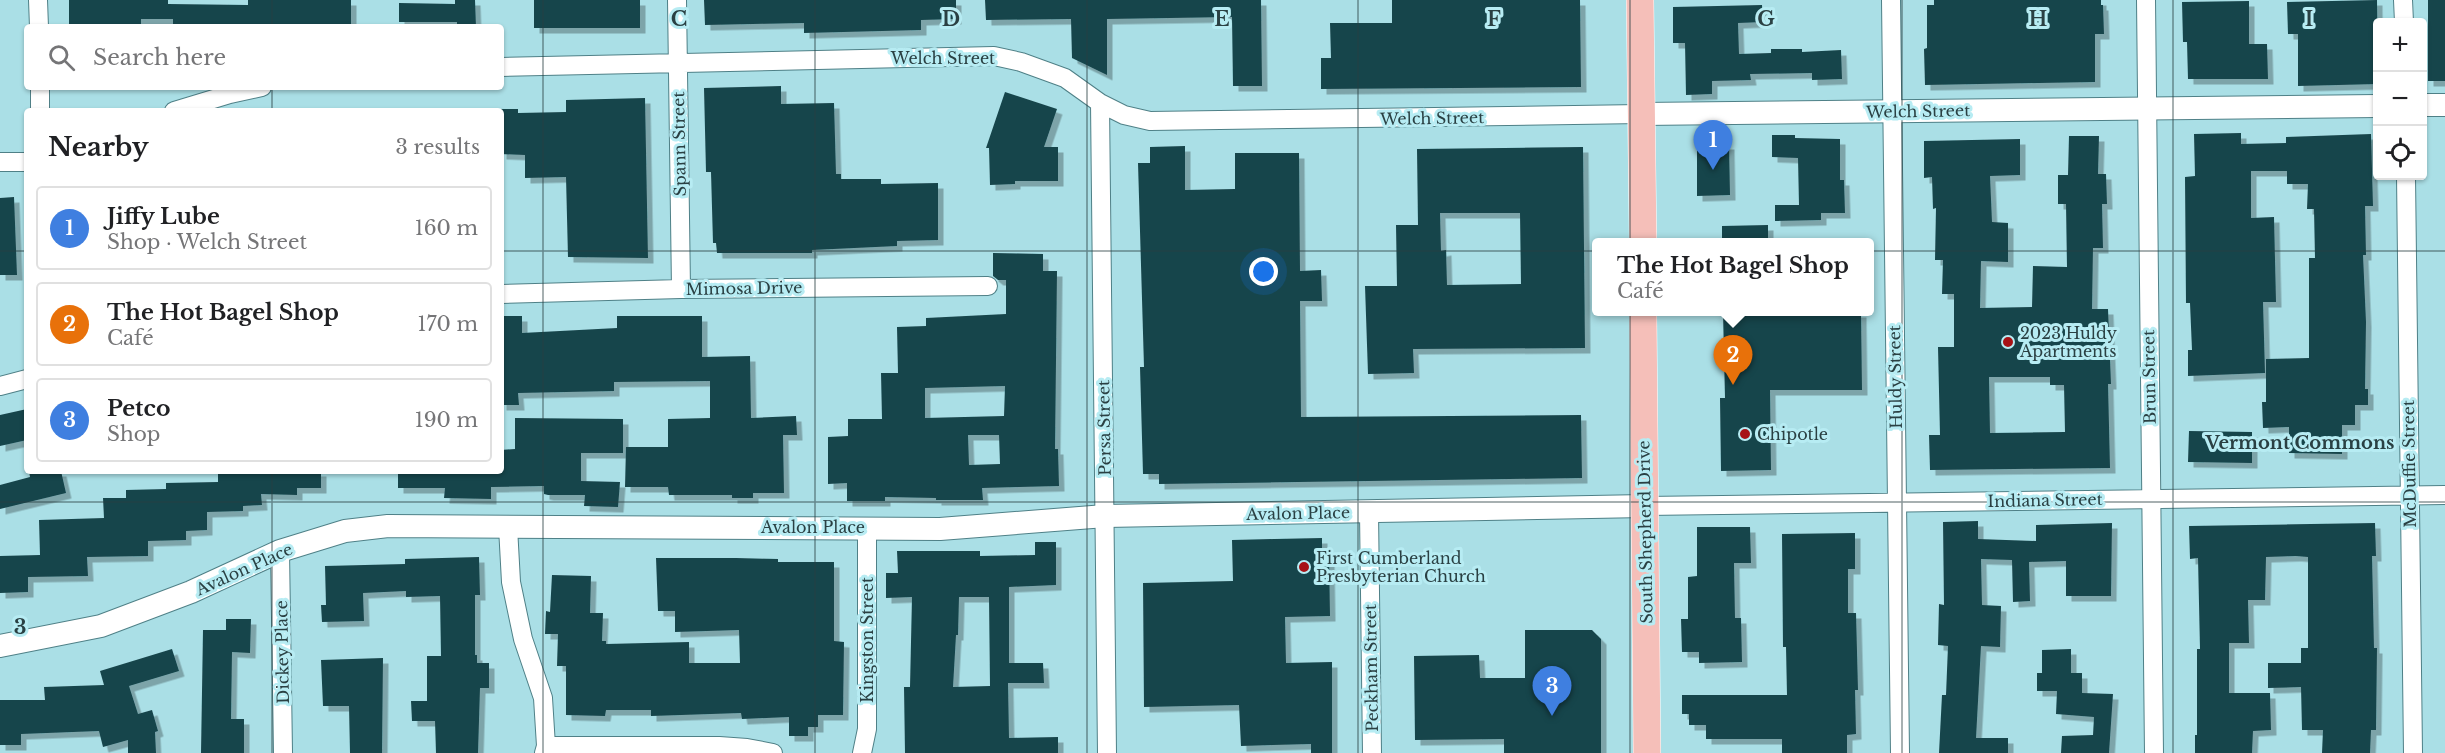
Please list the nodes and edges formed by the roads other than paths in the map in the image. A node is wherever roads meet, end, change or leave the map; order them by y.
1 (38, 0) edge
2 (677, 0) edge
3 (1640, 0) edge
4 (1891, 0) edge
5 (2146, 0) edge
6 (2403, 0) edge
7 (2404, 18) edge
8 (39, 24) edge
9 (678, 64) junction
10 (504, 67) edge
11 (40, 90) edge
12 (248, 90) edge
13 (1100, 103) junction
14 (2427, 105) edge
15 (2445, 105) edge
16 (2373, 106) edge
17 (40, 108) edge
18 (184, 108) edge
19 (2146, 108) junction
20 (1892, 111) junction
21 (1641, 114) junction
22 (0, 162) edge
23 (24, 162) edge
24 (2406, 180) edge
25 (1643, 238) edge
26 (988, 286) dead end
27 (681, 289) junction
28 (504, 294) edge
29 (1643, 316) edge
30 (24, 380) edge
31 (0, 386) edge
32 (2410, 495) junction
33 (2445, 495) edge
34 (2150, 499) junction
35 (1897, 502) junction
36 (1645, 506) junction
37 (1369, 512) junction
38 (1105, 516) junction
39 (508, 526) junction
40 (867, 527) junction
41 (280, 551) junction
42 (0, 646) edge
43 (545, 750) edge
44 (283, 753) edge
45 (773, 753) edge
46 (862, 753) edge
47 (1107, 753) edge
48 (1372, 753) edge
49 (1647, 753) edge
50 (1900, 753) edge
51 (2154, 753) edge
52 (2413, 753) edge

1 - 8 street
2 - 9 street, Spann Street
3 - 21 main road
4 - 20 street, Huldy Street
5 - 19 street, Brun Street
6 - 7 street
9 - 10 street, Welch Street
9 - 13 street, Welch Street
9 - 27 street, Spann Street
11 - 17 street
12 - 18 street
13 - 21 street, Welch Street
13 - 38 street, Persa Street
14 - 15 street
16 - 19 street, Welch Street
19 - 20 street, Welch Street
19 - 34 street, Brun Street
20 - 21 street, Welch Street
20 - 35 street, Huldy Street
21 - 25 main road
22 - 23 street
24 - 32 street, McDuffie Street
26 - 27 street, Mimosa Drive
27 - 28 street, Mimosa Drive
29 - 36 main road, South Shepherd Drive
30 - 31 street
32 - 33 street, Indiana Street
32 - 34 street, Indiana Street
32 - 52 street, McDuffie Street
34 - 35 street, Indiana Street
34 - 51 street, Brun Street
35 - 36 street, Indiana Street
35 - 50 street, Huldy Street
36 - 37 street, Avalon Place
36 - 49 main road, South Shepherd Drive
37 - 38 street, Avalon Place
37 - 48 street, Peckham Street
38 - 40 street, Avalon Place
38 - 47 street, Persa Street
39 - 40 street, Avalon Place
39 - 41 street, Avalon Place
39 - 43 street
40 - 46 street, Kingston Street
41 - 42 street, Avalon Place
41 - 44 street, Dickey Place
43 - 45 street

